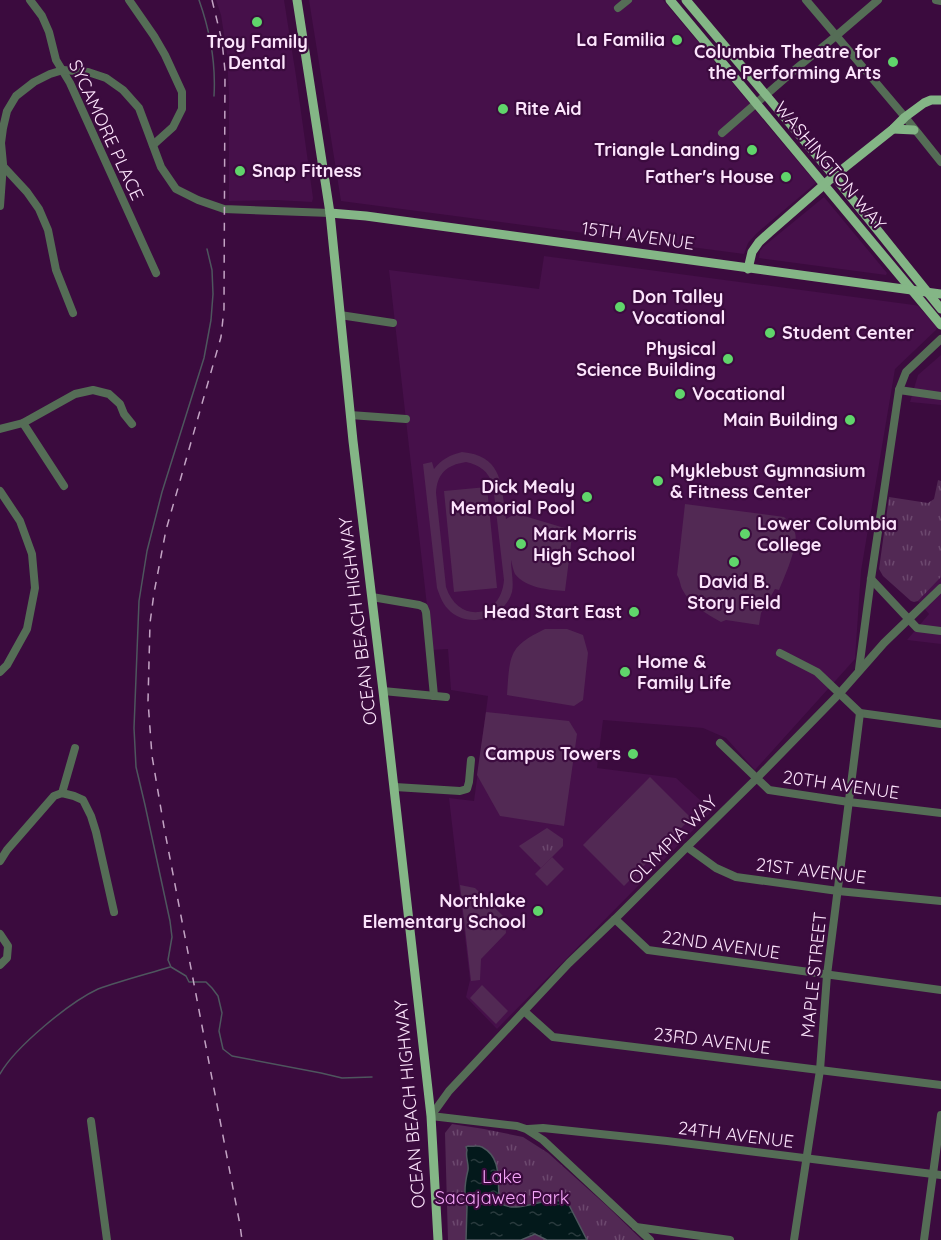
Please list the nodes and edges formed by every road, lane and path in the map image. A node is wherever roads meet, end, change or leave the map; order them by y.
1 (30, 0) edge
2 (129, 0) edge
3 (297, 0) edge
4 (628, 0) edge
5 (670, 0) edge
6 (686, 0) edge
7 (806, 0) edge
8 (878, 0) edge
9 (936, 0) edge
10 (941, 1) edge
11 (618, 8) dead end
12 (836, 36) junction
13 (63, 70) junction
14 (765, 95) junction
15 (941, 100) edge
16 (756, 104) junction
17 (905, 117) junction
18 (893, 129) junction
19 (914, 130) junction
20 (723, 133) dead end
21 (153, 145) junction
22 (941, 162) edge
23 (1, 164) edge
24 (834, 176) junction
25 (824, 186) junction
26 (0, 206) edge
27 (330, 213) junction
28 (748, 268) junction
29 (156, 273) dead end
30 (912, 290) junction
31 (927, 292) junction
32 (941, 294) edge
33 (941, 309) edge
34 (73, 313) dead end
35 (340, 315) junction
36 (393, 323) dead end
37 (941, 325) edge
38 (941, 339) edge
39 (899, 390) junction
40 (941, 396) edge
41 (350, 415) junction
42 (406, 419) dead end
43 (22, 423) junction
44 (132, 424) dead end
45 (0, 429) edge
46 (64, 486) dead end
47 (0, 491) edge
48 (870, 579) junction
49 (941, 588) edge
50 (372, 597) junction
51 (909, 619) junction
52 (941, 631) edge
53 (780, 653) dead end
54 (859, 670) junction
55 (0, 672) edge
56 (383, 691) junction
57 (840, 693) junction
58 (434, 696) junction
59 (446, 698) dead end
60 (860, 713) junction
61 (941, 723) edge
62 (720, 743) dead end
63 (75, 748) dead end
64 (471, 760) dead end
65 (756, 779) junction
66 (394, 787) junction
67 (63, 793) junction
68 (849, 802) junction
69 (941, 813) edge
70 (687, 847) junction
71 (0, 861) edge
72 (838, 891) junction
73 (941, 901) edge
74 (114, 912) dead end
75 (615, 920) junction
76 (0, 934) edge
77 (0, 964) edge
78 (827, 975) junction
79 (941, 990) edge
80 (524, 1011) junction
81 (820, 1070) junction
82 (941, 1085) edge
83 (941, 1115) edge
84 (431, 1116) junction
85 (91, 1121) dead end
86 (526, 1129) junction
87 (805, 1159) junction
88 (937, 1175) edge
89 (635, 1227) junction
90 (107, 1240) edge
91 (438, 1240) edge
92 (650, 1240) edge
93 (730, 1240) edge
94 (794, 1240) edge
95 (924, 1240) edge

1 - 13 street, SYCAMORE PLACE
2 - 21 street
3 - 27 main road, OCEAN BEACH HIGHWAY
4 - 11 street
5 - 16 main road, WASHINGTON WAY
6 - 14 main road, WASHINGTON WAY
7 - 12 street
8 - 12 street
9 - 10 street
12 - 14 street
12 - 17 street
13 - 21 street
13 - 23 street
13 - 29 street, SYCAMORE PLACE
14 - 16 street
14 - 24 main road, WASHINGTON WAY
15 - 17 main road
16 - 20 street
16 - 25 main road, WASHINGTON WAY
17 - 18 main road
17 - 19 street
18 - 19 main road
18 - 24 main road
19 - 22 street
21 - 27 street
23 - 26 street
23 - 34 street
24 - 25 main road
24 - 31 main road, WASHINGTON WAY
25 - 28 main road
25 - 30 main road, WASHINGTON WAY
27 - 28 main road, 15TH AVENUE
27 - 35 main road, OCEAN BEACH HIGHWAY
28 - 30 main road, 15TH AVENUE
30 - 31 main road, 15TH AVENUE
30 - 37 main road, WASHINGTON WAY
31 - 32 main road, 15TH AVENUE
31 - 33 main road, WASHINGTON WAY
35 - 36 street
35 - 41 main road, OCEAN BEACH HIGHWAY
38 - 39 street
39 - 40 street
39 - 48 street
41 - 42 street
41 - 50 main road, OCEAN BEACH HIGHWAY
43 - 44 street
43 - 45 street
43 - 46 street
47 - 55 street
48 - 51 street
48 - 54 street
49 - 51 street, OLYMPIA WAY
50 - 56 main road, OCEAN BEACH HIGHWAY
50 - 58 street
51 - 52 street
51 - 54 street, OLYMPIA WAY
53 - 57 street
54 - 57 street, OLYMPIA WAY
56 - 58 street
56 - 66 main road, OCEAN BEACH HIGHWAY
57 - 60 street
57 - 65 street, OLYMPIA WAY
58 - 59 street
60 - 61 street
60 - 68 street, MAPLE STREET
62 - 65 street, 20TH AVENUE
63 - 67 street
64 - 66 street
65 - 68 street, 20TH AVENUE
65 - 70 street, OLYMPIA WAY
66 - 84 main road, OCEAN BEACH HIGHWAY
67 - 71 street
67 - 74 street
68 - 69 street, 20TH AVENUE
68 - 72 street, MAPLE STREET
70 - 72 street, 21ST AVENUE
70 - 75 street, OLYMPIA WAY
72 - 73 street, 21ST AVENUE
72 - 78 street, MAPLE STREET
75 - 78 street, 22ND AVENUE
75 - 80 street, OLYMPIA WAY
76 - 77 street
78 - 79 street, 22ND AVENUE
78 - 81 street, MAPLE STREET
80 - 81 street, 23RD AVENUE
80 - 84 street, OLYMPIA WAY
81 - 82 street, 23RD AVENUE
81 - 87 street, MAPLE STREET
83 - 88 street
84 - 86 street, 24TH AVENUE
84 - 91 main road, OCEAN BEACH HIGHWAY
85 - 90 street
86 - 87 street, 24TH AVENUE
86 - 89 street
87 - 88 street, 24TH AVENUE
87 - 94 street, MAPLE STREET
88 - 95 street
89 - 92 street
89 - 93 street

